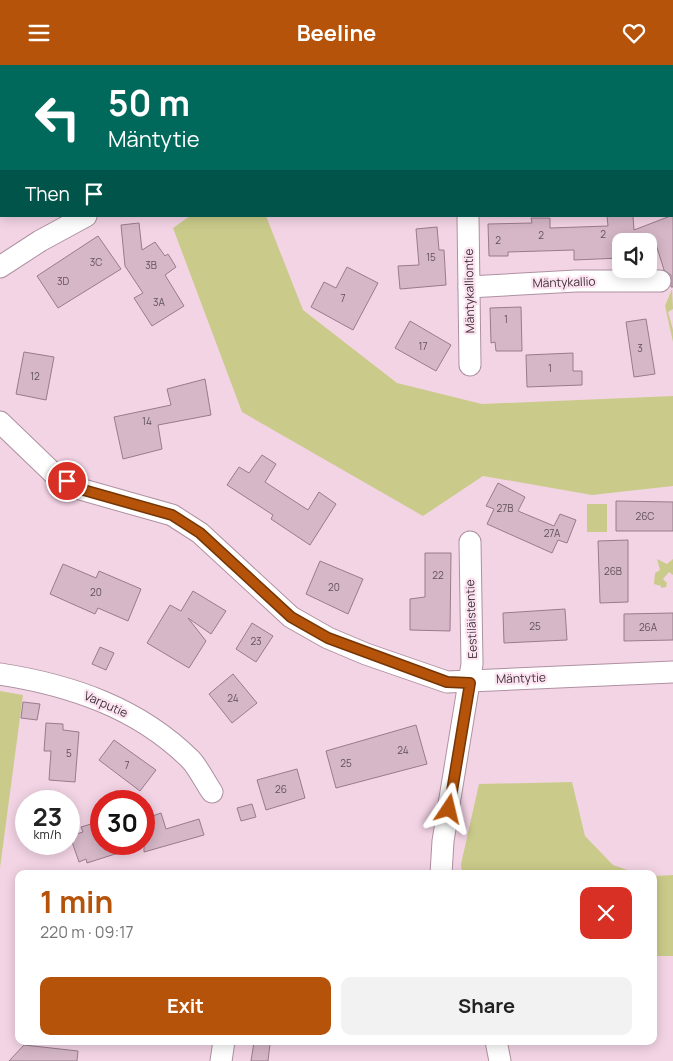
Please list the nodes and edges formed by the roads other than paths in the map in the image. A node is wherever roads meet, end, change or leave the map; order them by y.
1 (84, 217) edge
2 (468, 217) edge
3 (0, 267) edge
4 (660, 281) dead end
5 (469, 287) junction
6 (470, 365) dead end
7 (0, 422) edge
8 (470, 542) dead end
9 (673, 672) edge
10 (0, 674) edge
11 (470, 683) junction
12 (212, 792) dead end
13 (441, 870) edge
14 (223, 1045) edge
15 (497, 1045) edge
16 (221, 1061) edge
17 (500, 1061) edge

1 - 3 street
2 - 5 street, Mäntykalliontie
4 - 5 street, Mäntykallio
5 - 6 street, Mäntykalliontie
7 - 11 street, Mäntytie
8 - 11 street, Eestiläistentie
9 - 11 street, Mäntytie
10 - 12 street, Varputie
11 - 13 street, Eestiläistentie
14 - 16 street
15 - 17 street

